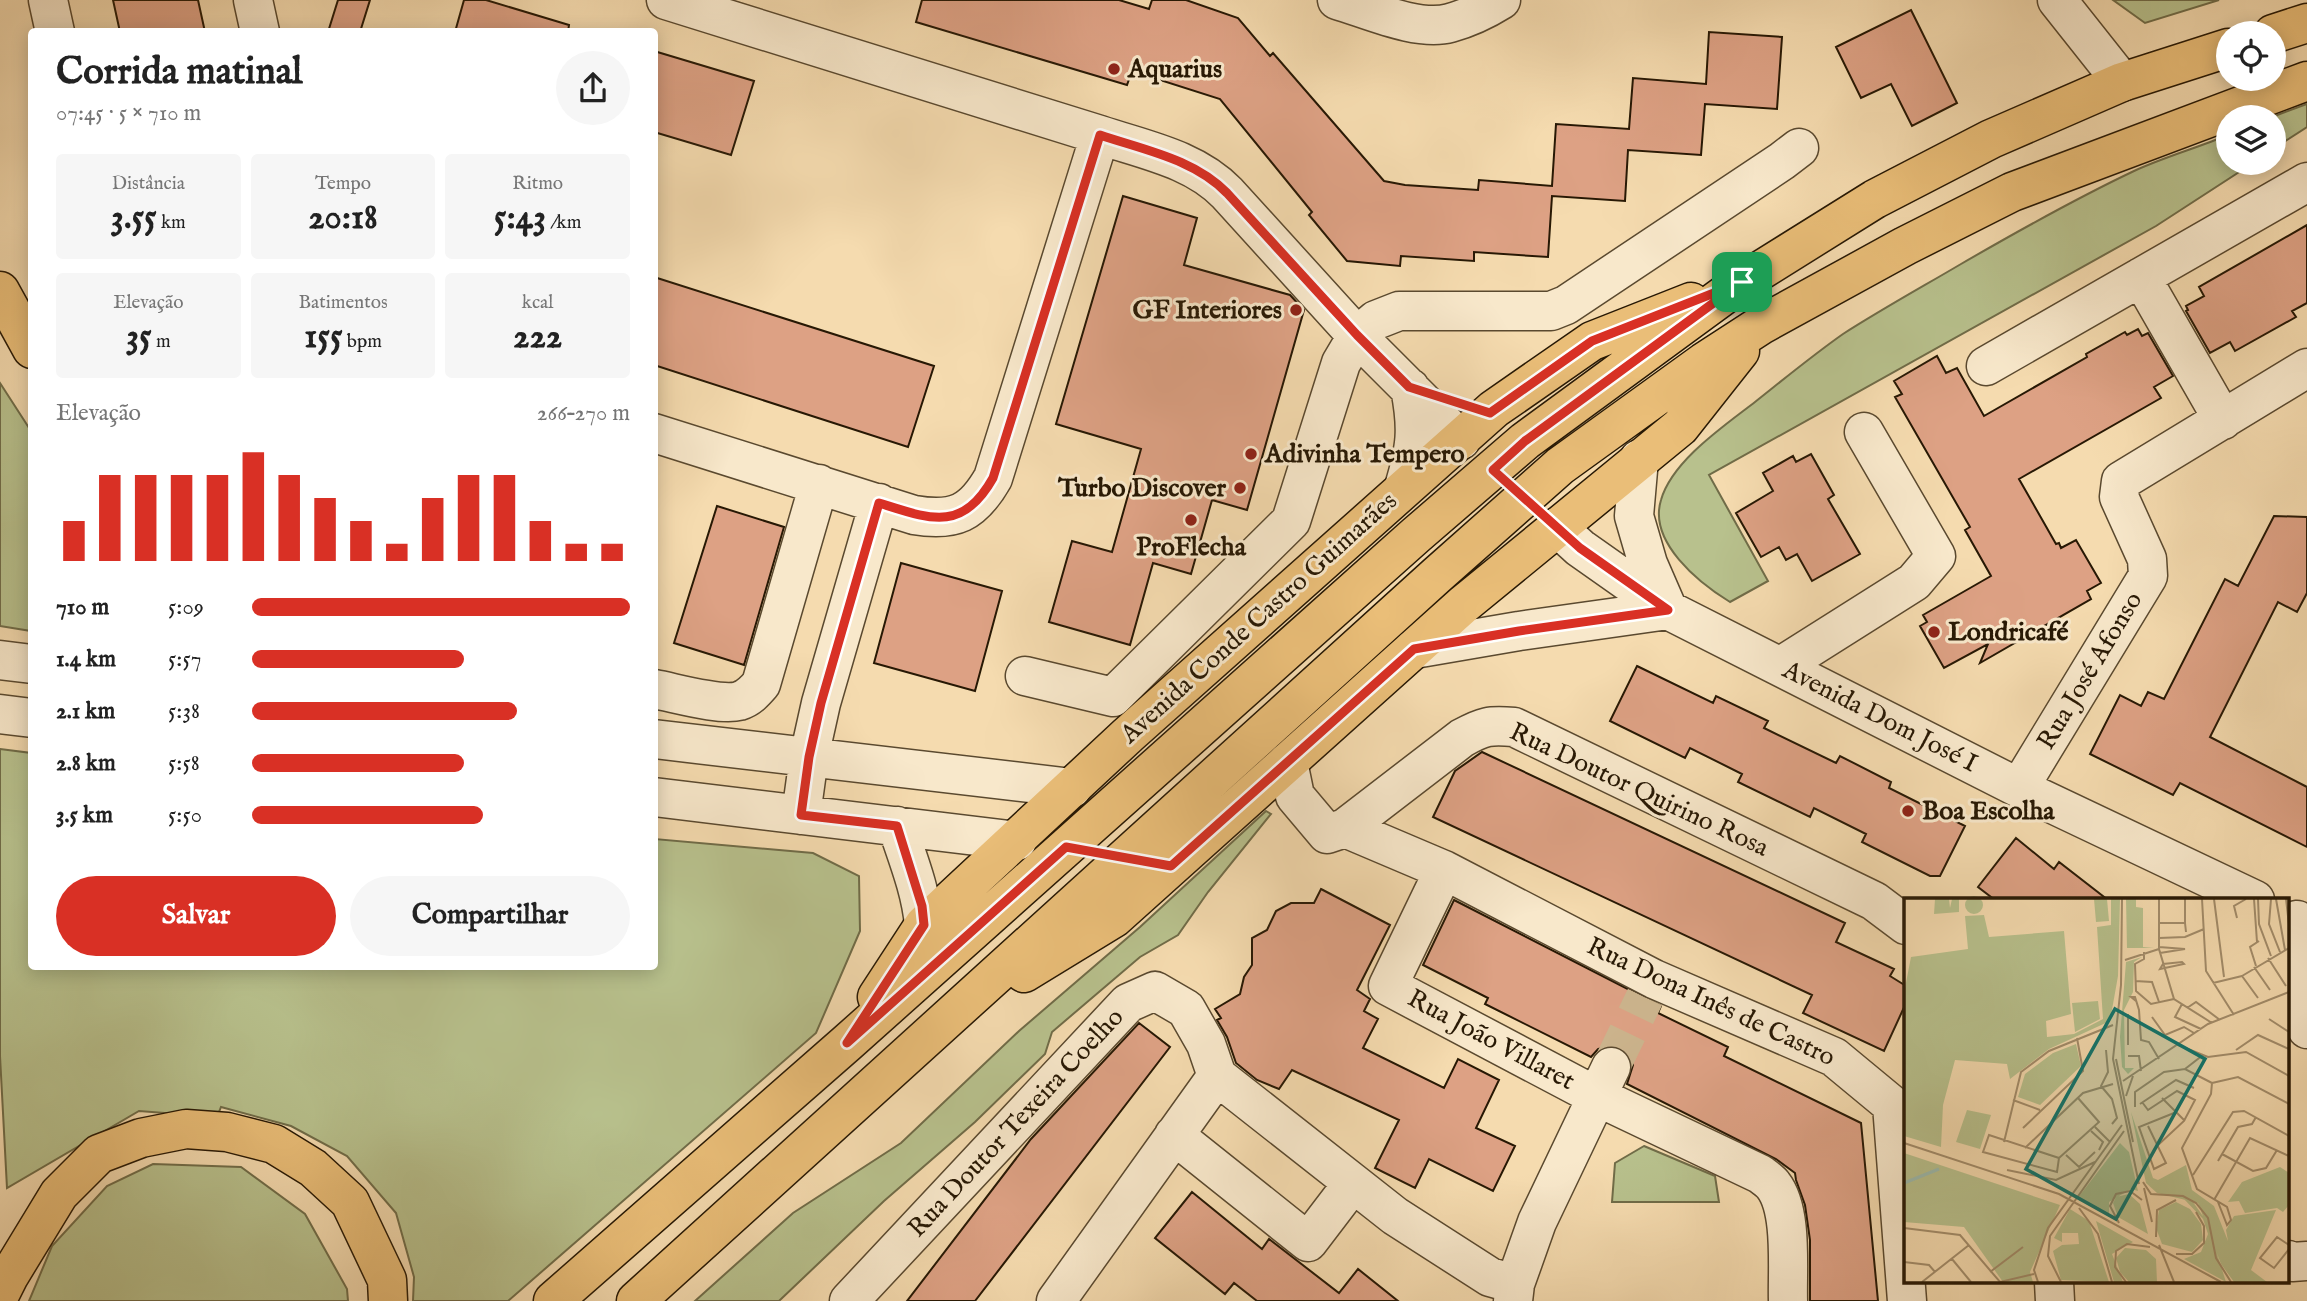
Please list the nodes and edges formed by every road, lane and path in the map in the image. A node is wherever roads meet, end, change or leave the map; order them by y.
1 (48, 0) edge
2 (253, 0) edge
3 (666, 0) edge
4 (1337, 0) edge
5 (1501, 0) edge
6 (2057, 0) edge
7 (2307, 23) edge
8 (54, 28) edge
9 (259, 28) edge
10 (2286, 30) edge
11 (2216, 52) edge
12 (2307, 81) edge
13 (2122, 82) junction
14 (1100, 135) junction
15 (1799, 148) dead end
16 (2307, 182) edge
17 (2141, 277) junction
18 (1742, 282) junction
19 (0, 290) edge
20 (1761, 325) junction
21 (1357, 335) junction
22 (28, 342) edge
23 (1986, 366) dead end
24 (2307, 368) edge
25 (1409, 387) junction
26 (1490, 413) junction
27 (2223, 419) junction
28 (1864, 432) dead end
29 (658, 434) edge
30 (1461, 440) junction
31 (1639, 459) junction
32 (1493, 470) junction
33 (819, 484) junction
34 (1404, 487) junction
35 (1524, 498) junction
36 (879, 503) junction
37 (1557, 527) junction
38 (1668, 610) junction
39 (1414, 649) junction
40 (0, 660) edge
41 (28, 664) edge
42 (1780, 666) junction
43 (1025, 676) dead end
44 (658, 690) edge
45 (0, 714) edge
46 (28, 718) edge
47 (658, 739) edge
48 (809, 757) junction
49 (1103, 760) junction
50 (1288, 762) junction
51 (1072, 788) junction
52 (2019, 788) junction
53 (658, 797) edge
54 (1114, 805) junction
55 (801, 815) junction
56 (897, 826) junction
57 (1345, 828) junction
58 (1017, 841) junction
59 (1066, 847) junction
60 (1126, 857) junction
61 (1171, 866) junction
62 (1444, 870) junction
63 (2251, 898) edge
64 (2297, 920) edge
65 (1904, 924) edge
66 (924, 925) junction
67 (952, 1017) junction
68 (2307, 1029) edge
69 (847, 1043) junction
70 (1217, 1076) junction
71 (1603, 1081) junction
72 (1174, 1135) junction
73 (1353, 1182) junction
74 (1904, 1262) edge
75 (1514, 1293) edge
76 (0, 1294) edge
77 (388, 1301) edge
78 (553, 1301) edge
79 (636, 1301) edge
80 (849, 1301) edge
81 (1056, 1301) edge
82 (1788, 1301) edge

1 - 8 street
2 - 9 street
3 - 14 street
4 - 5 street
6 - 13 street
7 - 10 main road
11 - 13 main road, Avenida Conde Castro Guimarães
12 - 20 main road
13 - 18 main road, Avenida Conde Castro Guimarães
14 - 21 street
14 - 36 street
15 - 21 street, Avenida Conde Castro Guimarães
16 - 17 street
17 - 23 street
17 - 27 street
18 - 26 main road, Avenida Conde Castro Guimarães
18 - 32 main road, Avenida Conde Castro Guimarães
19 - 22 main road
20 - 31 main road
20 - 35 main road
21 - 25 street
21 - 43 street, Avenida Conde Castro Guimarães
24 - 27 street, Rua José Afonso
25 - 26 street
25 - 30 street
25 - 34 street
26 - 30 main road, Avenida Conde Castro Guimarães
27 - 52 street, Rua José Afonso
28 - 42 street
29 - 33 street
30 - 32 main road
30 - 34 main road, Avenida Conde Castro Guimarães
31 - 37 main road
31 - 38 street
32 - 35 main road
32 - 54 main road, Avenida Conde Castro Guimarães
33 - 36 street
33 - 44 street
34 - 49 main road, Avenida Conde Castro Guimarães
35 - 37 main road
35 - 60 main road
36 - 48 street
37 - 38 street, Avenida Dom José I
37 - 39 main road
38 - 39 street
38 - 42 street, Avenida Dom José I
39 - 50 main road
40 - 41 street
42 - 52 street, Avenida Dom José I
45 - 46 street
47 - 48 street
48 - 51 street
48 - 55 street
49 - 51 main road, Avenida Conde Castro Guimarães
49 - 54 main road
50 - 57 street, Rua Dona Inês de Castro
50 - 61 main road
51 - 58 main road, Avenida Conde Castro Guimarães
52 - 63 street, Avenida Dom José I
53 - 55 street
54 - 59 main road, Avenida Conde Castro Guimarães
54 - 60 main road
55 - 56 street
56 - 58 street
56 - 66 street
57 - 62 street, Rua Dona Inês de Castro
57 - 65 street, Rua Doutor Quirino Rosa
58 - 59 main road
58 - 66 main road, Avenida Conde Castro Guimarães
59 - 60 main road
59 - 69 main road, Avenida Conde Castro Guimarães
60 - 61 main road
60 - 67 main road
61 - 67 main road
62 - 71 street, Rua João Villaret
62 - 74 street, Rua Dona Inês de Castro
64 - 68 street
66 - 69 main road, Avenida Conde Castro Guimarães
67 - 79 main road
69 - 78 main road, Avenida Conde Castro Guimarães
70 - 72 street
70 - 73 street
70 - 80 street, Rua Doutor Texeira Coelho
71 - 75 street, Rua João Villaret
71 - 82 street, Rua João Villaret
72 - 73 street
72 - 81 street
73 - 75 street
76 - 77 main road

